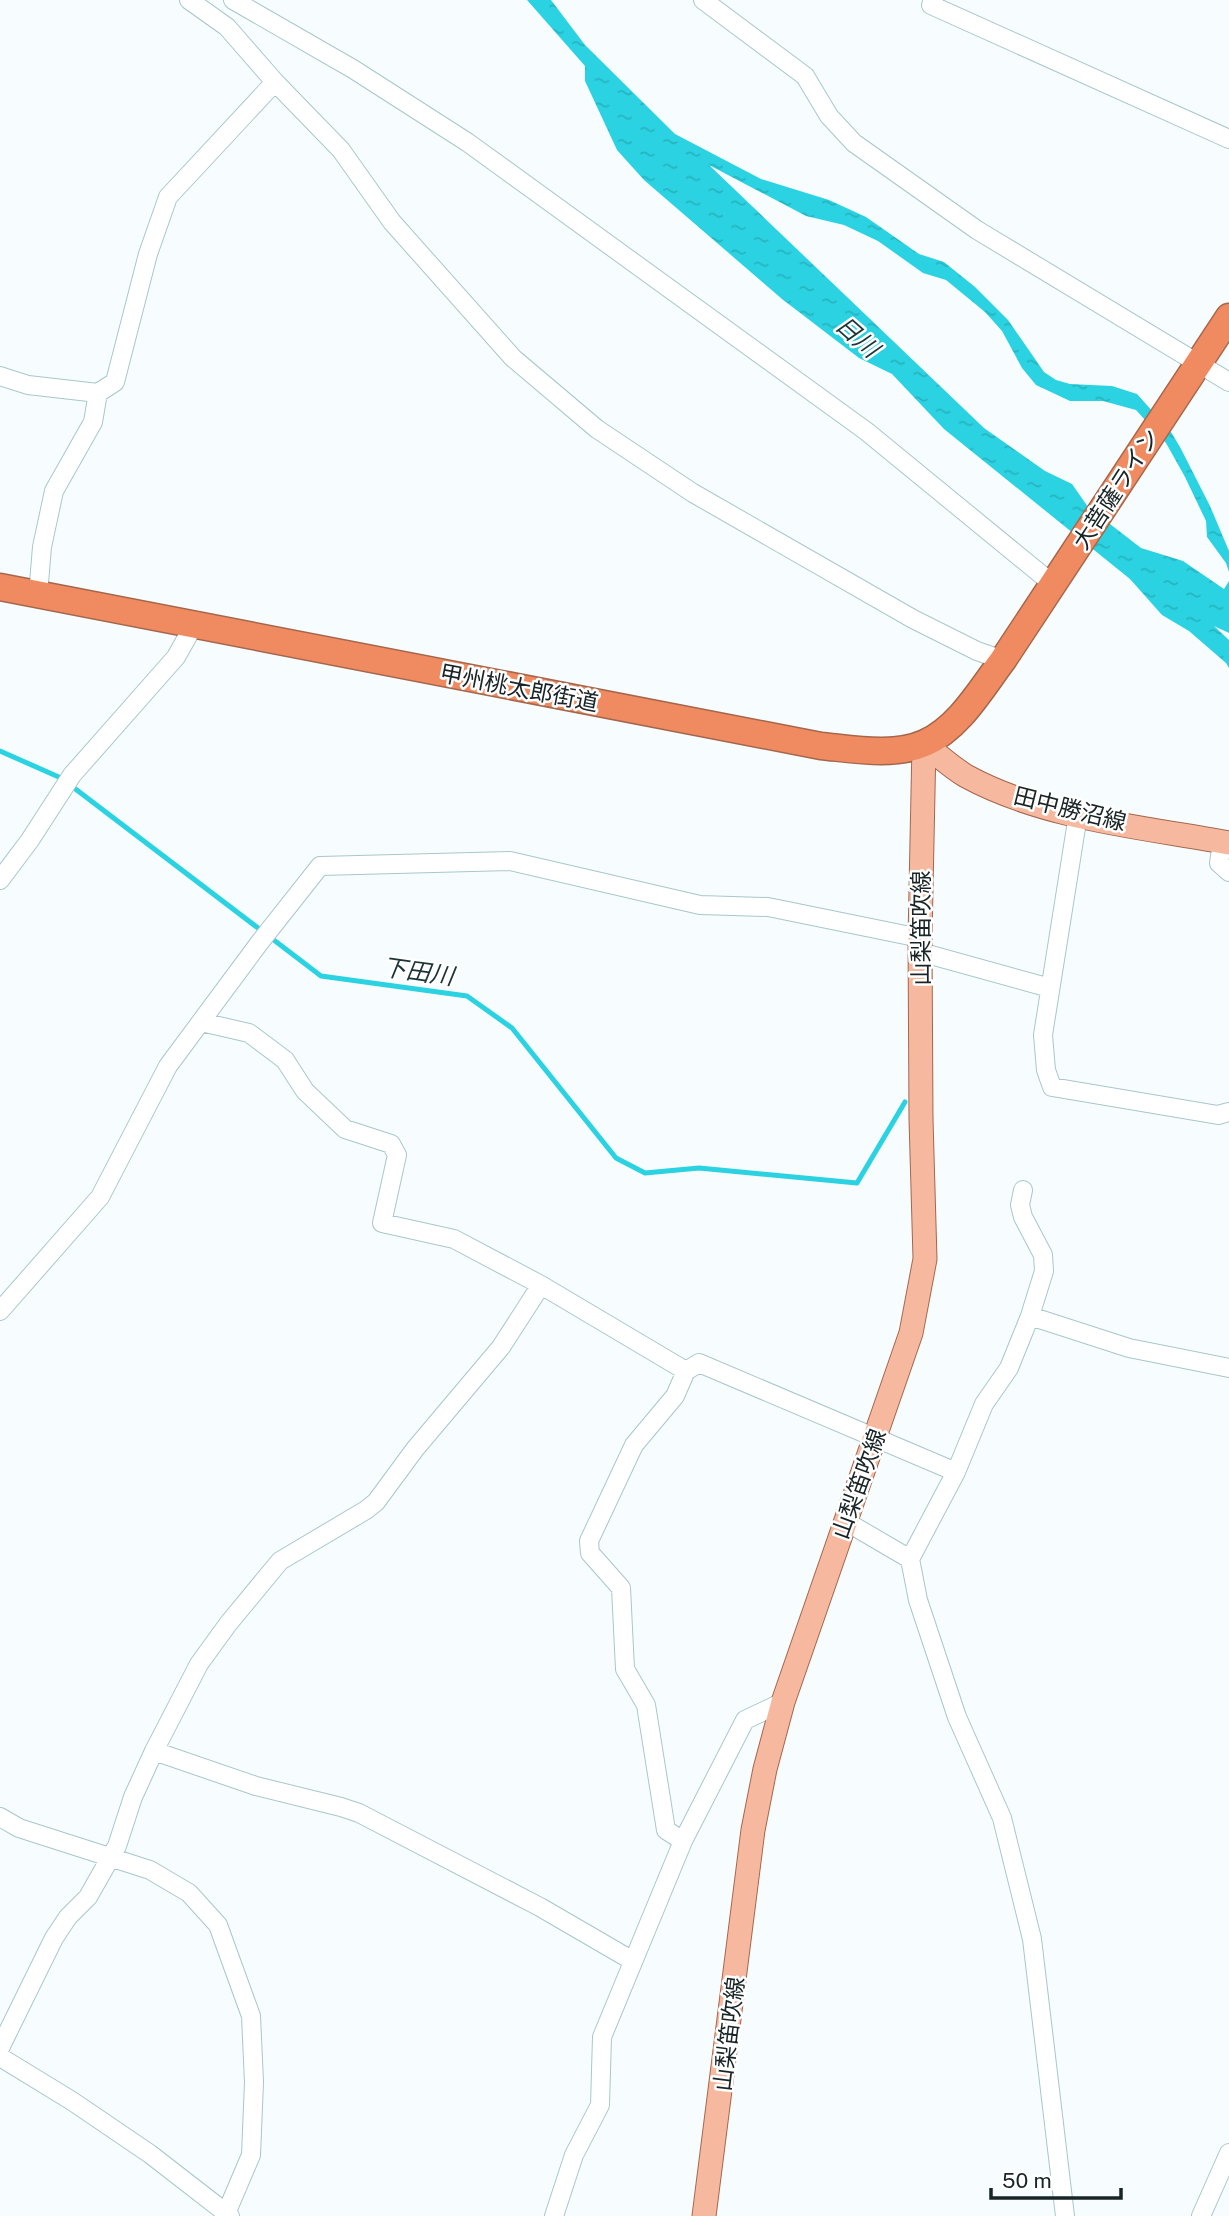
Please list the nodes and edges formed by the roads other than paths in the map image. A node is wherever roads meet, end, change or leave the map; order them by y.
1 (188, 0) edge
2 (233, 0) edge
3 (703, 0) edge
4 (934, 0) edge
5 (275, 82) junction
6 (1229, 139) edge
7 (1229, 317) edge
8 (1195, 369) junction
9 (0, 376) edge
10 (1229, 382) edge
11 (98, 393) junction
12 (1054, 585) junction
13 (0, 587) edge
14 (38, 595) junction
15 (194, 625) junction
16 (1003, 660) junction
17 (924, 744) junction
18 (1078, 815) junction
19 (1226, 842) edge
20 (1229, 872) edge
21 (0, 880) edge
22 (920, 945) junction
23 (1050, 988) junction
24 (201, 1021) junction
25 (1229, 1112) edge
26 (1023, 1190) dead end
27 (541, 1285) junction
28 (0, 1311) edge
29 (1030, 1316) junction
30 (1229, 1368) edge
31 (686, 1371) junction
32 (874, 1439) junction
33 (956, 1472) junction
34 (845, 1521) junction
35 (910, 1559) junction
36 (783, 1702) junction
37 (153, 1751) junction
38 (0, 1817) edge
39 (683, 1841) junction
40 (110, 1859) junction
41 (633, 1961) junction
42 (0, 2048) edge
43 (0, 2057) edge
44 (1229, 2153) edge
45 (227, 2215) edge
46 (554, 2216) edge
47 (704, 2216) edge
48 (1065, 2216) edge
49 (1201, 2216) edge

1 - 5 street
2 - 12 street
3 - 8 street
4 - 6 street
5 - 11 street
5 - 16 street
7 - 8 highway, 大菩薩ライン
8 - 10 street
8 - 12 highway, 大菩薩ライン
9 - 11 street
11 - 14 street
12 - 16 highway, 大菩薩ライン
13 - 14 highway, 甲州桃太郎街道
14 - 15 highway, 甲州桃太郎街道
15 - 17 highway, 甲州桃太郎街道
15 - 21 street
16 - 17 highway, 甲州桃太郎街道
17 - 18 main road, 田中勝沼線
17 - 22 main road, 山梨笛吹線
18 - 19 main road, 田中勝沼線
18 - 23 street
19 - 20 street
22 - 23 street
22 - 24 street
22 - 32 main road, 山梨笛吹線
23 - 25 street
24 - 27 street
24 - 28 street
26 - 29 street
27 - 31 street
27 - 37 street
29 - 30 street
29 - 33 street
31 - 32 street
31 - 39 street
32 - 33 street
32 - 34 main road, 山梨笛吹線
33 - 35 street
34 - 35 street
34 - 36 main road, 山梨笛吹線
35 - 48 street
36 - 39 street
36 - 47 main road, 山梨笛吹線
37 - 40 street
37 - 41 street
38 - 40 street
39 - 41 street
40 - 42 street
40 - 45 street
41 - 46 street
43 - 45 street
44 - 49 street

